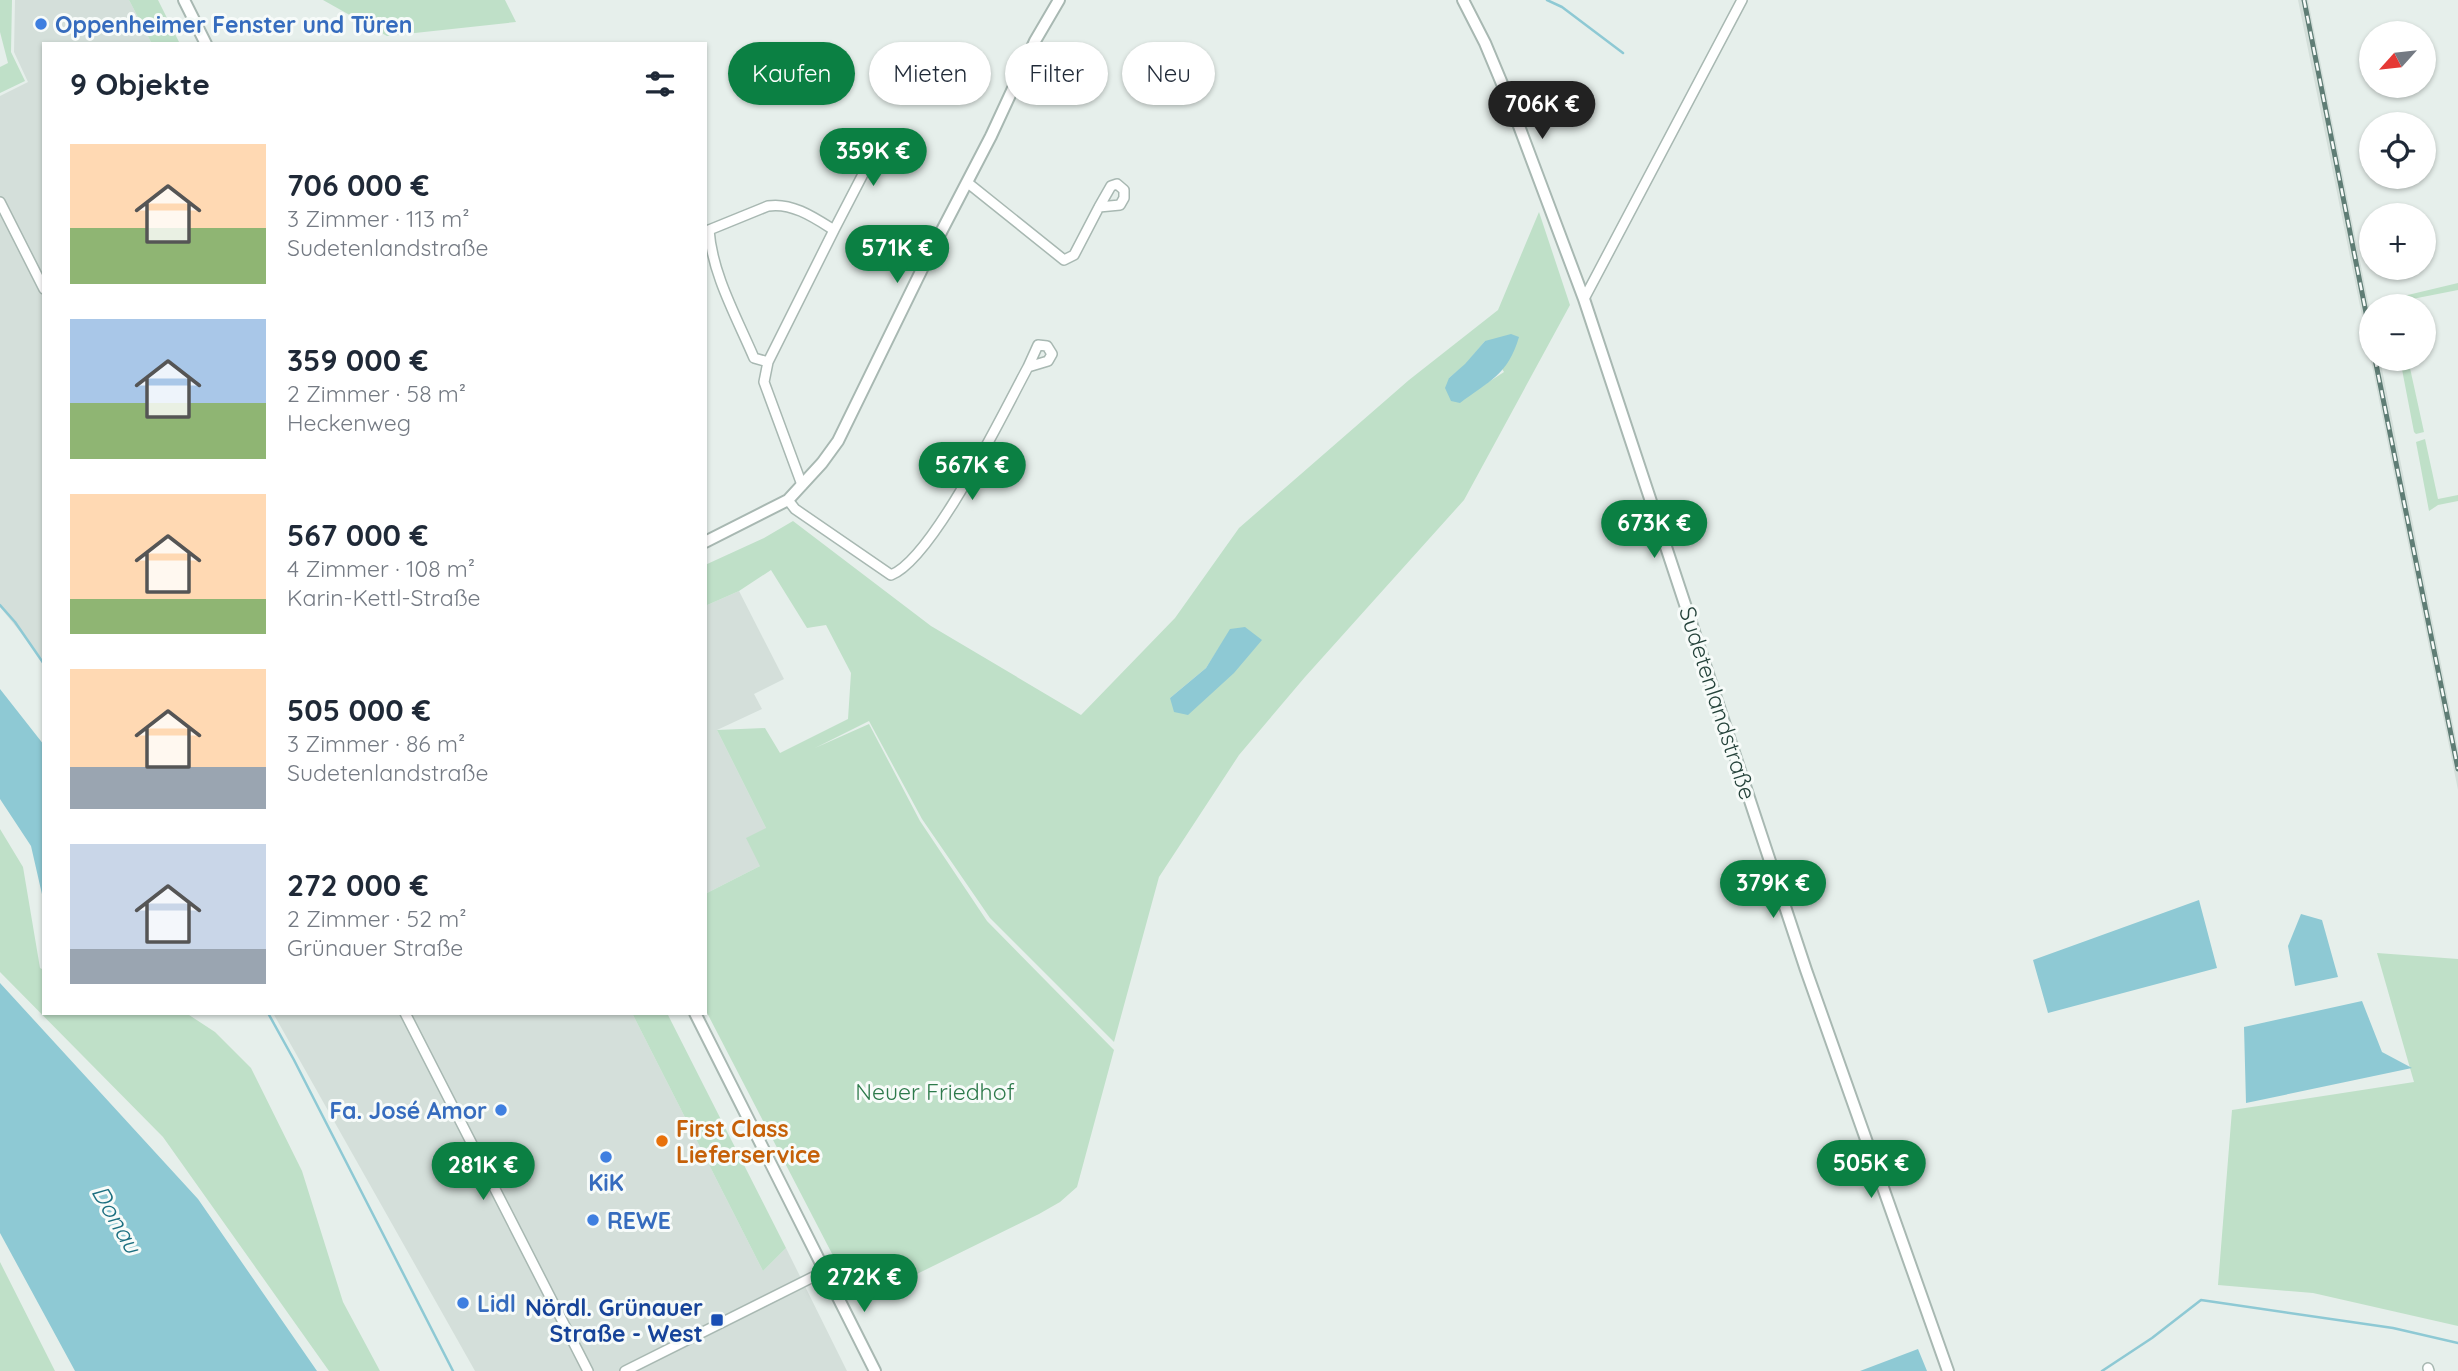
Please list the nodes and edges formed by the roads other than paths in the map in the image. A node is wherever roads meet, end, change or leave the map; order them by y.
1 (184, 0) edge
2 (1059, 0) edge
3 (1462, 0) edge
4 (1742, 0) edge
5 (205, 42) edge
6 (878, 135) dead end
7 (968, 183) junction
8 (0, 202) edge
9 (1099, 207) dead end
10 (707, 230) edge
11 (834, 230) junction
12 (42, 285) edge
13 (1584, 299) junction
14 (768, 362) junction
15 (1028, 367) dead end
16 (802, 485) junction
17 (788, 500) junction
18 (707, 541) edge
19 (406, 1015) edge
20 (696, 1015) edge
21 (825, 1271) junction
22 (588, 1371) edge
23 (625, 1371) edge
24 (875, 1371) edge
25 (1948, 1371) edge

1 - 5 street
2 - 7 street
3 - 13 street, Sudetenlandstraße
4 - 13 street
6 - 11 street
7 - 9 street
7 - 16 street
8 - 12 street
10 - 11 street
10 - 14 street
11 - 14 street
13 - 25 street, Sudetenlandstraße
14 - 16 street
15 - 17 street
16 - 17 street
17 - 18 street
19 - 22 street
20 - 21 street
21 - 23 street
21 - 24 street

